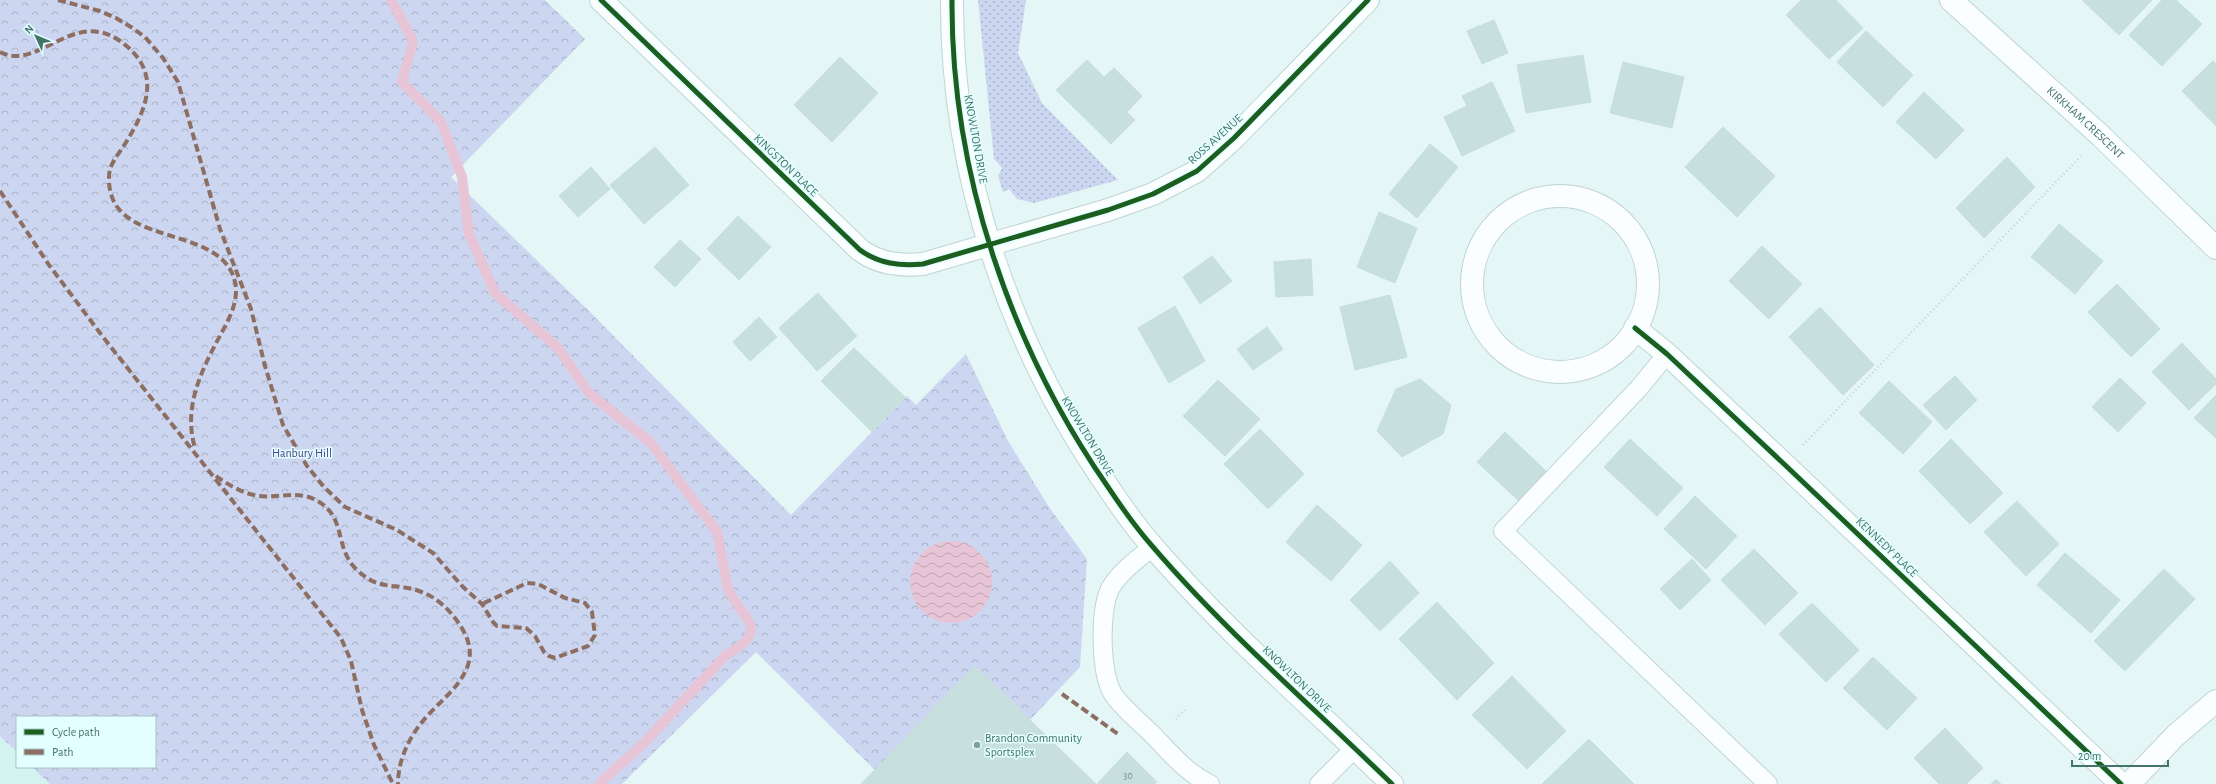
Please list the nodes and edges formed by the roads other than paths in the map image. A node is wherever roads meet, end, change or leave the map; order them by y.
1 (600, 0) edge
2 (952, 0) edge
3 (1368, 0) edge
4 (1951, 0) edge
5 (990, 245) junction
6 (2216, 248) edge
7 (1635, 328) junction
8 (1667, 354) junction
9 (1152, 547) junction
10 (2216, 701) edge
11 (1356, 748) junction
12 (1210, 784) edge
13 (1319, 784) edge
14 (1392, 784) edge
15 (1768, 784) edge
16 (2122, 784) edge
17 (2128, 784) edge

1 - 5 street, KINGSTON PLACE
2 - 5 street, KNOWLTON DRIVE
3 - 5 street, ROSS AVENUE
4 - 6 street, KIRKHAM CRESCENT
5 - 9 street, KNOWLTON DRIVE
7 - 7 street
7 - 8 street, KENNEDY PLACE
8 - 15 lane
8 - 16 street, KENNEDY PLACE
9 - 11 street, KNOWLTON DRIVE
9 - 12 lane
10 - 17 street
11 - 13 lane
11 - 14 street, KNOWLTON DRIVE

